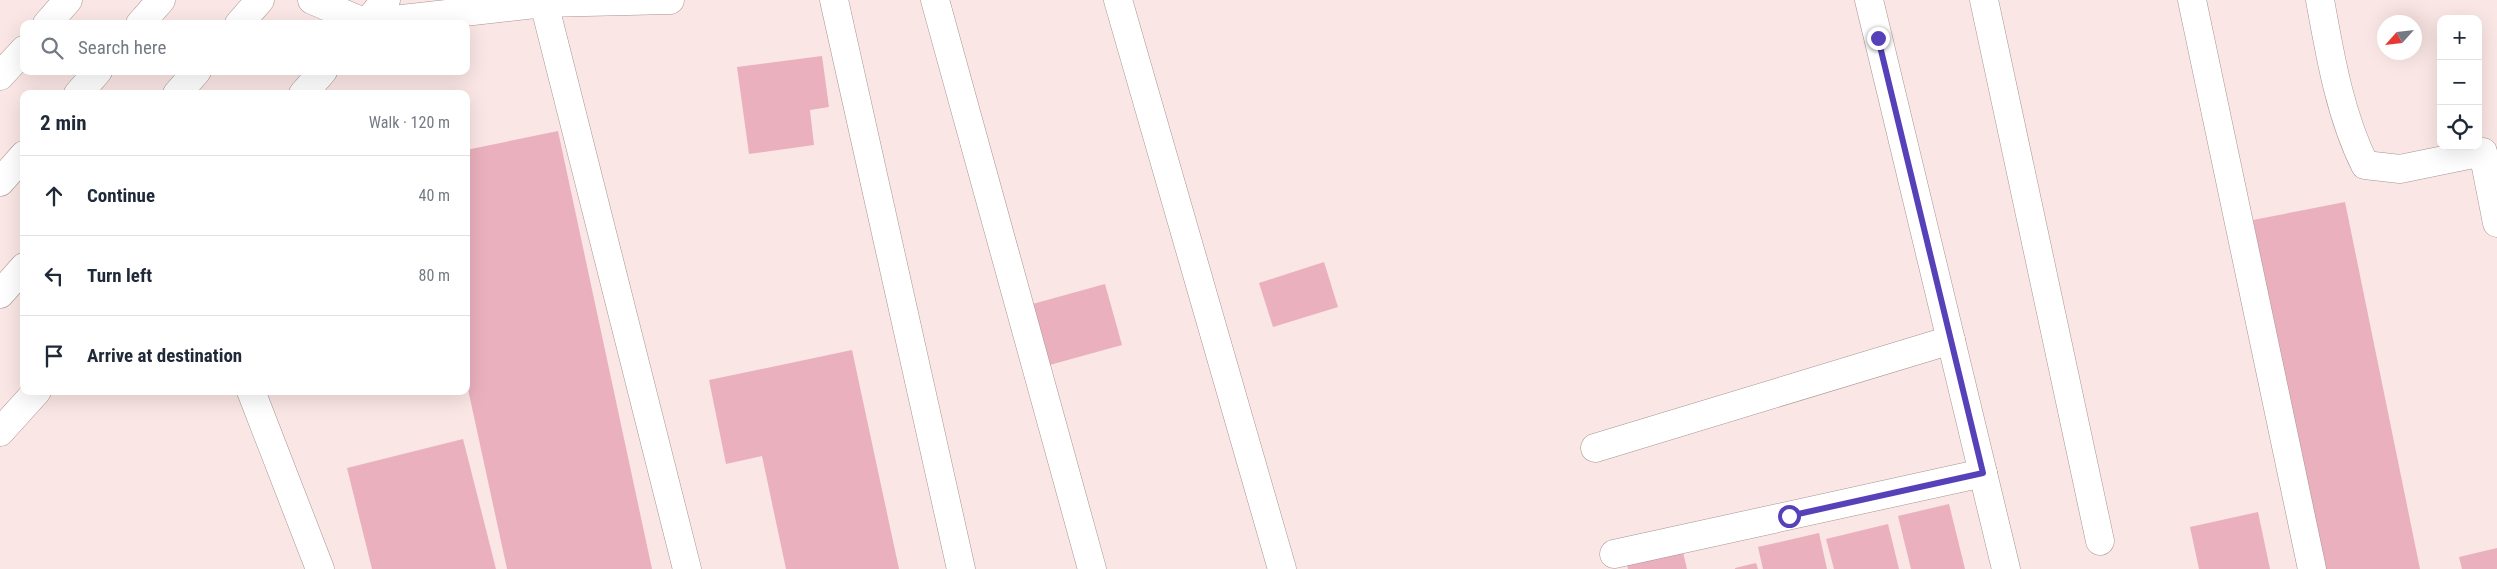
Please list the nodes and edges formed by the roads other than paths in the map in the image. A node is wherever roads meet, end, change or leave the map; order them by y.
1 (68, 0) edge
2 (161, 0) edge
3 (260, 0) edge
4 (312, 0) edge
5 (386, 0) edge
6 (670, 0) edge
7 (834, 0) edge
8 (935, 0) edge
9 (1118, 0) edge
10 (1869, 0) edge
11 (1984, 0) edge
12 (2192, 0) edge
13 (2320, 0) edge
14 (544, 3) junction
15 (50, 20) edge
16 (144, 20) edge
17 (243, 20) edge
18 (358, 20) edge
19 (368, 20) edge
20 (392, 20) edge
21 (20, 54) edge
22 (95, 75) edge
23 (194, 75) edge
24 (319, 75) edge
25 (0, 76) edge
26 (81, 90) edge
27 (180, 90) edge
28 (306, 90) edge
29 (20, 160) edge
30 (0, 182) edge
31 (2497, 223) edge
32 (20, 272) edge
33 (0, 294) edge
34 (1951, 340) junction
35 (33, 395) edge
36 (253, 395) edge
37 (0, 432) edge
38 (1595, 448) dead end
39 (1983, 473) junction
40 (2100, 541) dead end
41 (1614, 554) dead end
42 (320, 569) edge
43 (686, 569) edge
44 (961, 569) edge
45 (1092, 569) edge
46 (1282, 569) edge
47 (2006, 569) edge
48 (2312, 569) edge

1 - 15 main road
2 - 16 main road
3 - 17 main road
4 - 18 main road
5 - 19 main road
6 - 14 main road
7 - 44 main road
8 - 45 main road
9 - 46 main road
10 - 34 main road
11 - 40 main road
12 - 48 main road
13 - 31 main road
14 - 20 main road
14 - 43 main road
21 - 25 main road
22 - 26 main road
23 - 27 main road
24 - 28 main road
29 - 30 main road
32 - 33 main road
34 - 38 main road
34 - 39 main road
35 - 37 main road
36 - 42 main road
39 - 41 main road
39 - 47 main road

